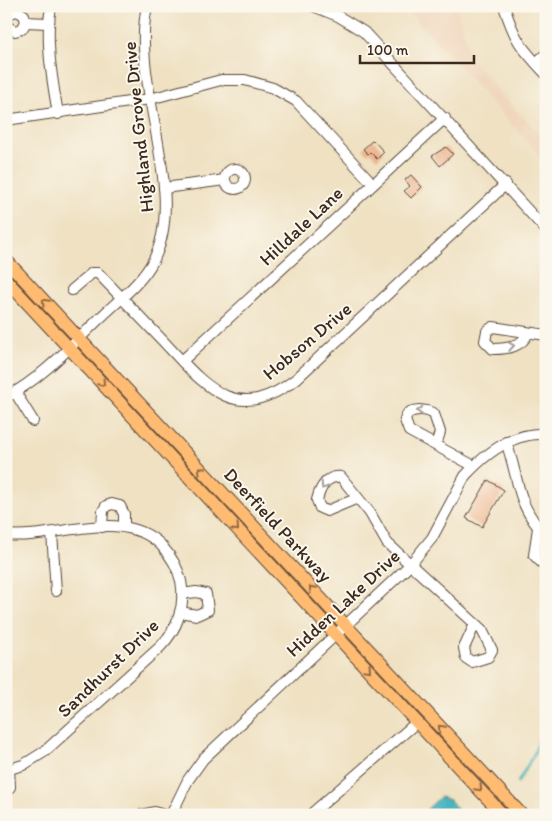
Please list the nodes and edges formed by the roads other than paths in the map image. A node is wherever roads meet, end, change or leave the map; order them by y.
1 (51, 6) edge
2 (147, 6) edge
3 (313, 6) edge
4 (504, 6) edge
5 (6, 20) edge
6 (48, 22) junction
7 (546, 54) edge
8 (536, 64) junction
9 (546, 74) edge
10 (150, 99) junction
11 (58, 114) junction
12 (445, 118) junction
13 (6, 120) edge
14 (225, 180) dead end
15 (373, 184) junction
16 (506, 184) junction
17 (164, 188) junction
18 (546, 230) edge
19 (6, 260) edge
20 (6, 280) edge
21 (72, 290) dead end
22 (121, 297) junction
23 (528, 333) dead end
24 (546, 335) edge
25 (74, 342) junction
26 (182, 361) junction
27 (11, 394) edge
28 (33, 421) dead end
29 (546, 434) edge
30 (506, 442) junction
31 (436, 445) dead end
32 (474, 466) junction
33 (358, 498) dead end
34 (124, 526) junction
35 (102, 527) junction
36 (538, 528) junction
37 (52, 533) junction
38 (6, 535) edge
39 (546, 536) edge
40 (546, 563) edge
41 (410, 565) junction
42 (56, 591) dead end
43 (182, 594) junction
44 (180, 612) junction
45 (345, 624) junction
46 (475, 624) dead end
47 (335, 634) junction
48 (417, 722) junction
49 (8, 770) edge
50 (6, 793) edge
51 (141, 815) edge
52 (164, 815) edge
53 (171, 815) edge
54 (310, 815) edge
55 (503, 815) edge
56 (522, 815) edge

1 - 6 street
2 - 10 street, Highland Grove Drive
3 - 12 street
4 - 8 street
5 - 6 street
6 - 11 street
7 - 8 street
8 - 9 street
10 - 11 street
10 - 15 street
10 - 17 street, Highland Grove Drive
11 - 13 street
12 - 15 street, Hilldale Lane
12 - 16 street
14 - 17 street
15 - 26 street, Hilldale Lane
16 - 18 street
16 - 26 street, Hobson Drive
17 - 22 street, Highland Grove Drive
25 -> 19 main road, Deerfield Parkway
20 - 25 main road, Deerfield Parkway
21 - 22 street, Hobson Drive
22 - 25 street, Highland Grove Drive
22 - 26 street, Hobson Drive
23 - 24 street
25 - 27 street, Highland Grove Drive
45 -> 25 main road, Deerfield Parkway
25 -> 47 main road, Deerfield Parkway
27 - 28 street, Highland Grove Drive
29 - 30 street, Hidden Lake Drive
30 - 32 street, Hidden Lake Drive
30 - 36 street
31 - 32 street
32 - 41 street, Hidden Lake Drive
33 - 41 street
34 - 35 street, Sandhurst Drive
34 - 35 street
34 - 43 street, Sandhurst Drive
35 - 37 street, Sandhurst Drive
36 - 39 street
36 - 40 street
37 - 38 street, Sandhurst Drive
37 - 42 street
41 - 45 street, Hidden Lake Drive
41 - 46 street
43 - 44 street, Sandhurst Drive
43 - 44 street
44 - 49 street, Sandhurst Drive
45 - 47 street, Hidden Lake Drive
56 -> 45 main road, Deerfield Parkway
47 -> 48 main road, Deerfield Parkway
47 - 53 street, Hidden Lake Drive
48 - 54 street
48 -> 55 main road, Deerfield Parkway
49 - 50 street
51 - 52 street

